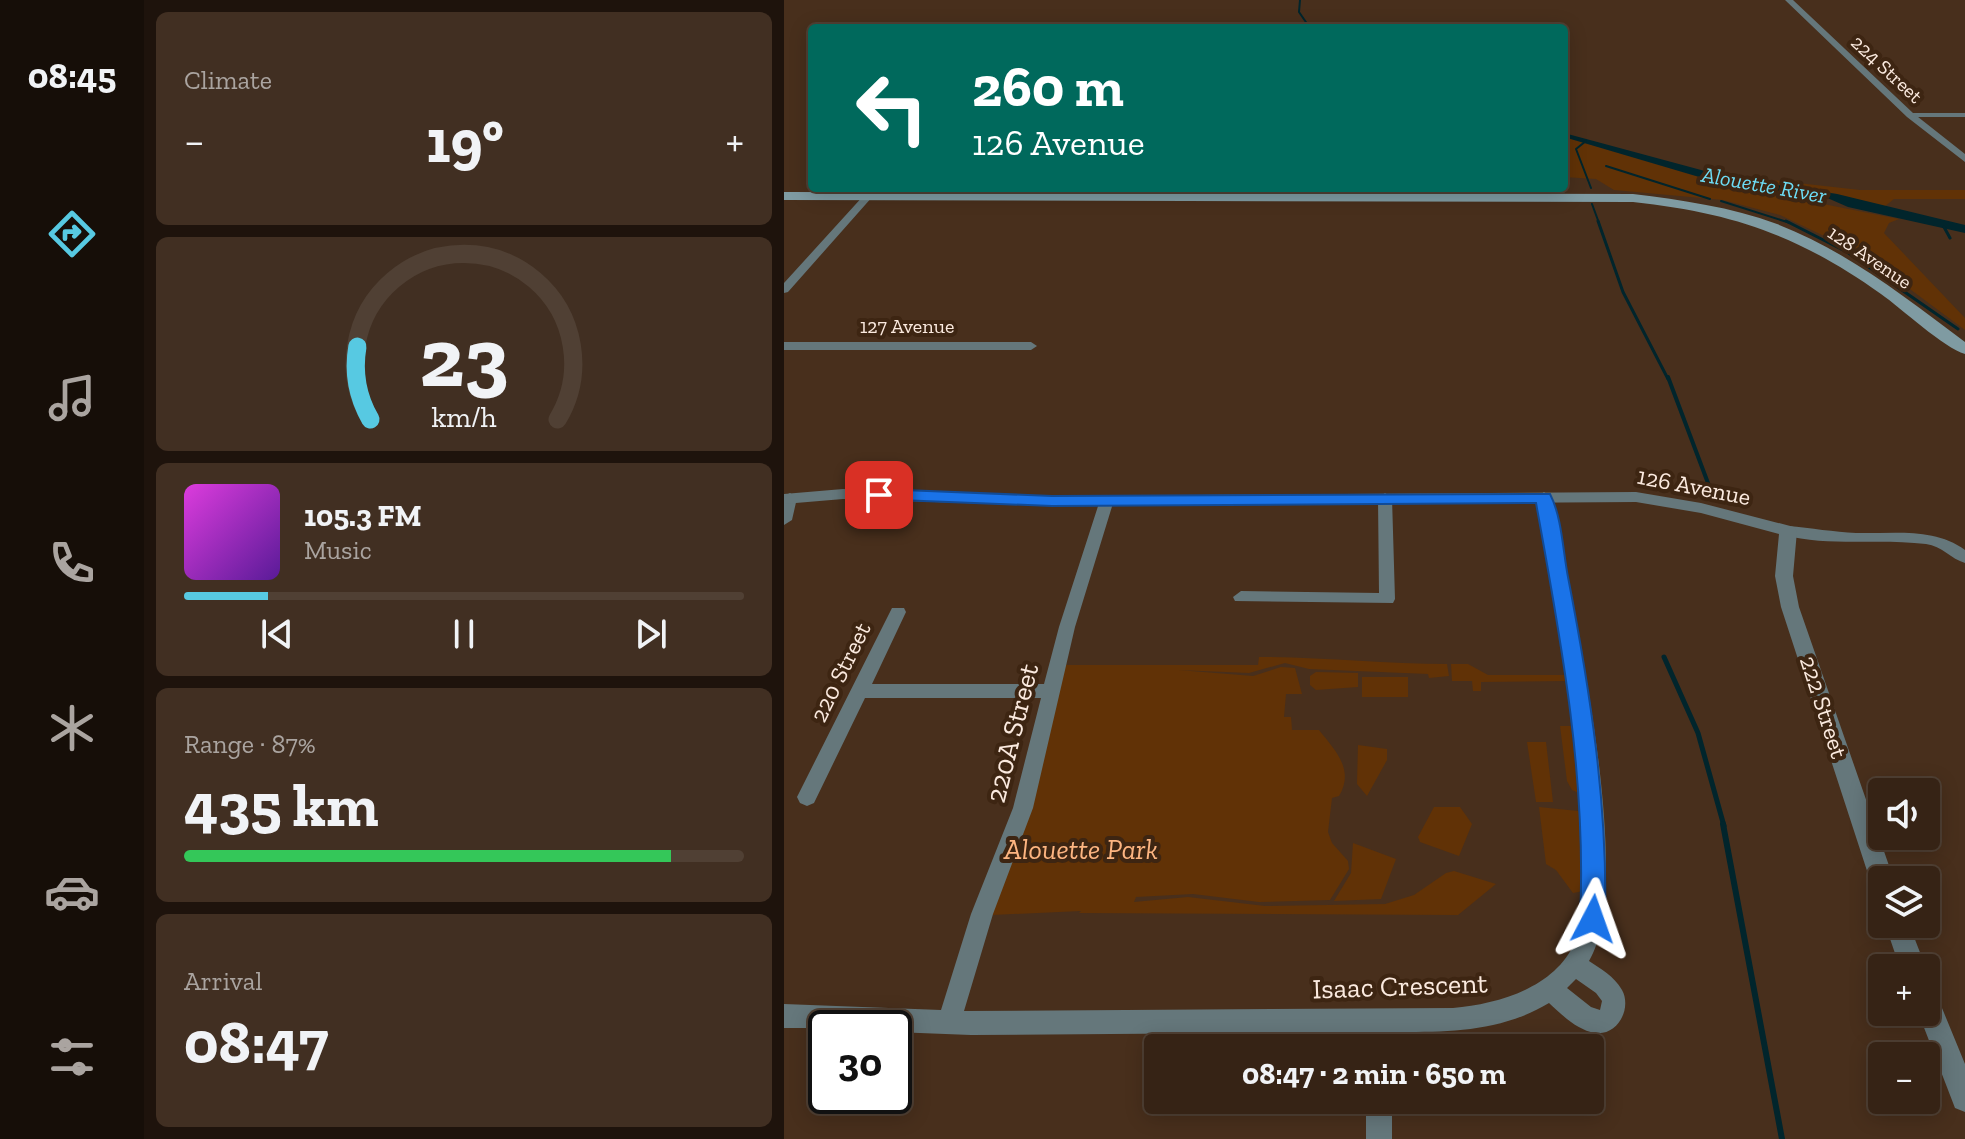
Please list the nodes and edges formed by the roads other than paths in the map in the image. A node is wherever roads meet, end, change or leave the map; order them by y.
1 (1789, 0) edge
2 (1910, 115) junction
3 (1965, 115) edge
4 (1965, 159) edge
5 (784, 196) edge
6 (868, 196) junction
7 (784, 290) edge
8 (784, 346) edge
9 (1031, 346) dead end
10 (1965, 349) edge
11 (1544, 497) junction
12 (1385, 498) junction
13 (787, 499) edge
14 (1107, 500) junction
15 (784, 520) edge
16 (1788, 531) junction
17 (1965, 558) edge
18 (1241, 597) dead end
19 (898, 612) dead end
20 (861, 691) junction
21 (1051, 691) junction
22 (807, 797) dead end
23 (1877, 866) edge
24 (1575, 964) junction
25 (1549, 987) junction
26 (784, 1016) edge
27 (1378, 1020) junction
28 (949, 1022) junction
29 (1936, 1026) edge
30 (1378, 1034) edge
31 (1965, 1098) edge
32 (1379, 1114) edge
33 (1379, 1139) edge

1 - 2 street, 224 Street
2 - 3 street
2 - 4 street, 224 Street
5 - 6 main road, 128 Avenue
6 - 7 street
6 - 10 main road, 128 Avenue
8 - 9 street, 127 Avenue
11 - 12 street, 126 Avenue
11 - 16 street, 126 Avenue
11 - 24 street, Isaac Crescent
12 - 14 street, 126 Avenue
12 - 18 street
13 - 14 street, 126 Avenue
13 - 15 street
14 - 21 street, 220A Street
16 - 17 street, 126 Avenue
16 - 23 street, 222 Street
19 - 20 street, 220 Street
20 - 21 street
20 - 22 street, 220 Street
21 - 28 street, 220A Street
24 - 25 street, Isaac Crescent
24 - 25 street
25 - 27 street, Isaac Crescent
26 - 28 street, Isaac Crescent
27 - 28 street, Isaac Crescent
27 - 30 street
29 - 31 street
32 - 33 street

